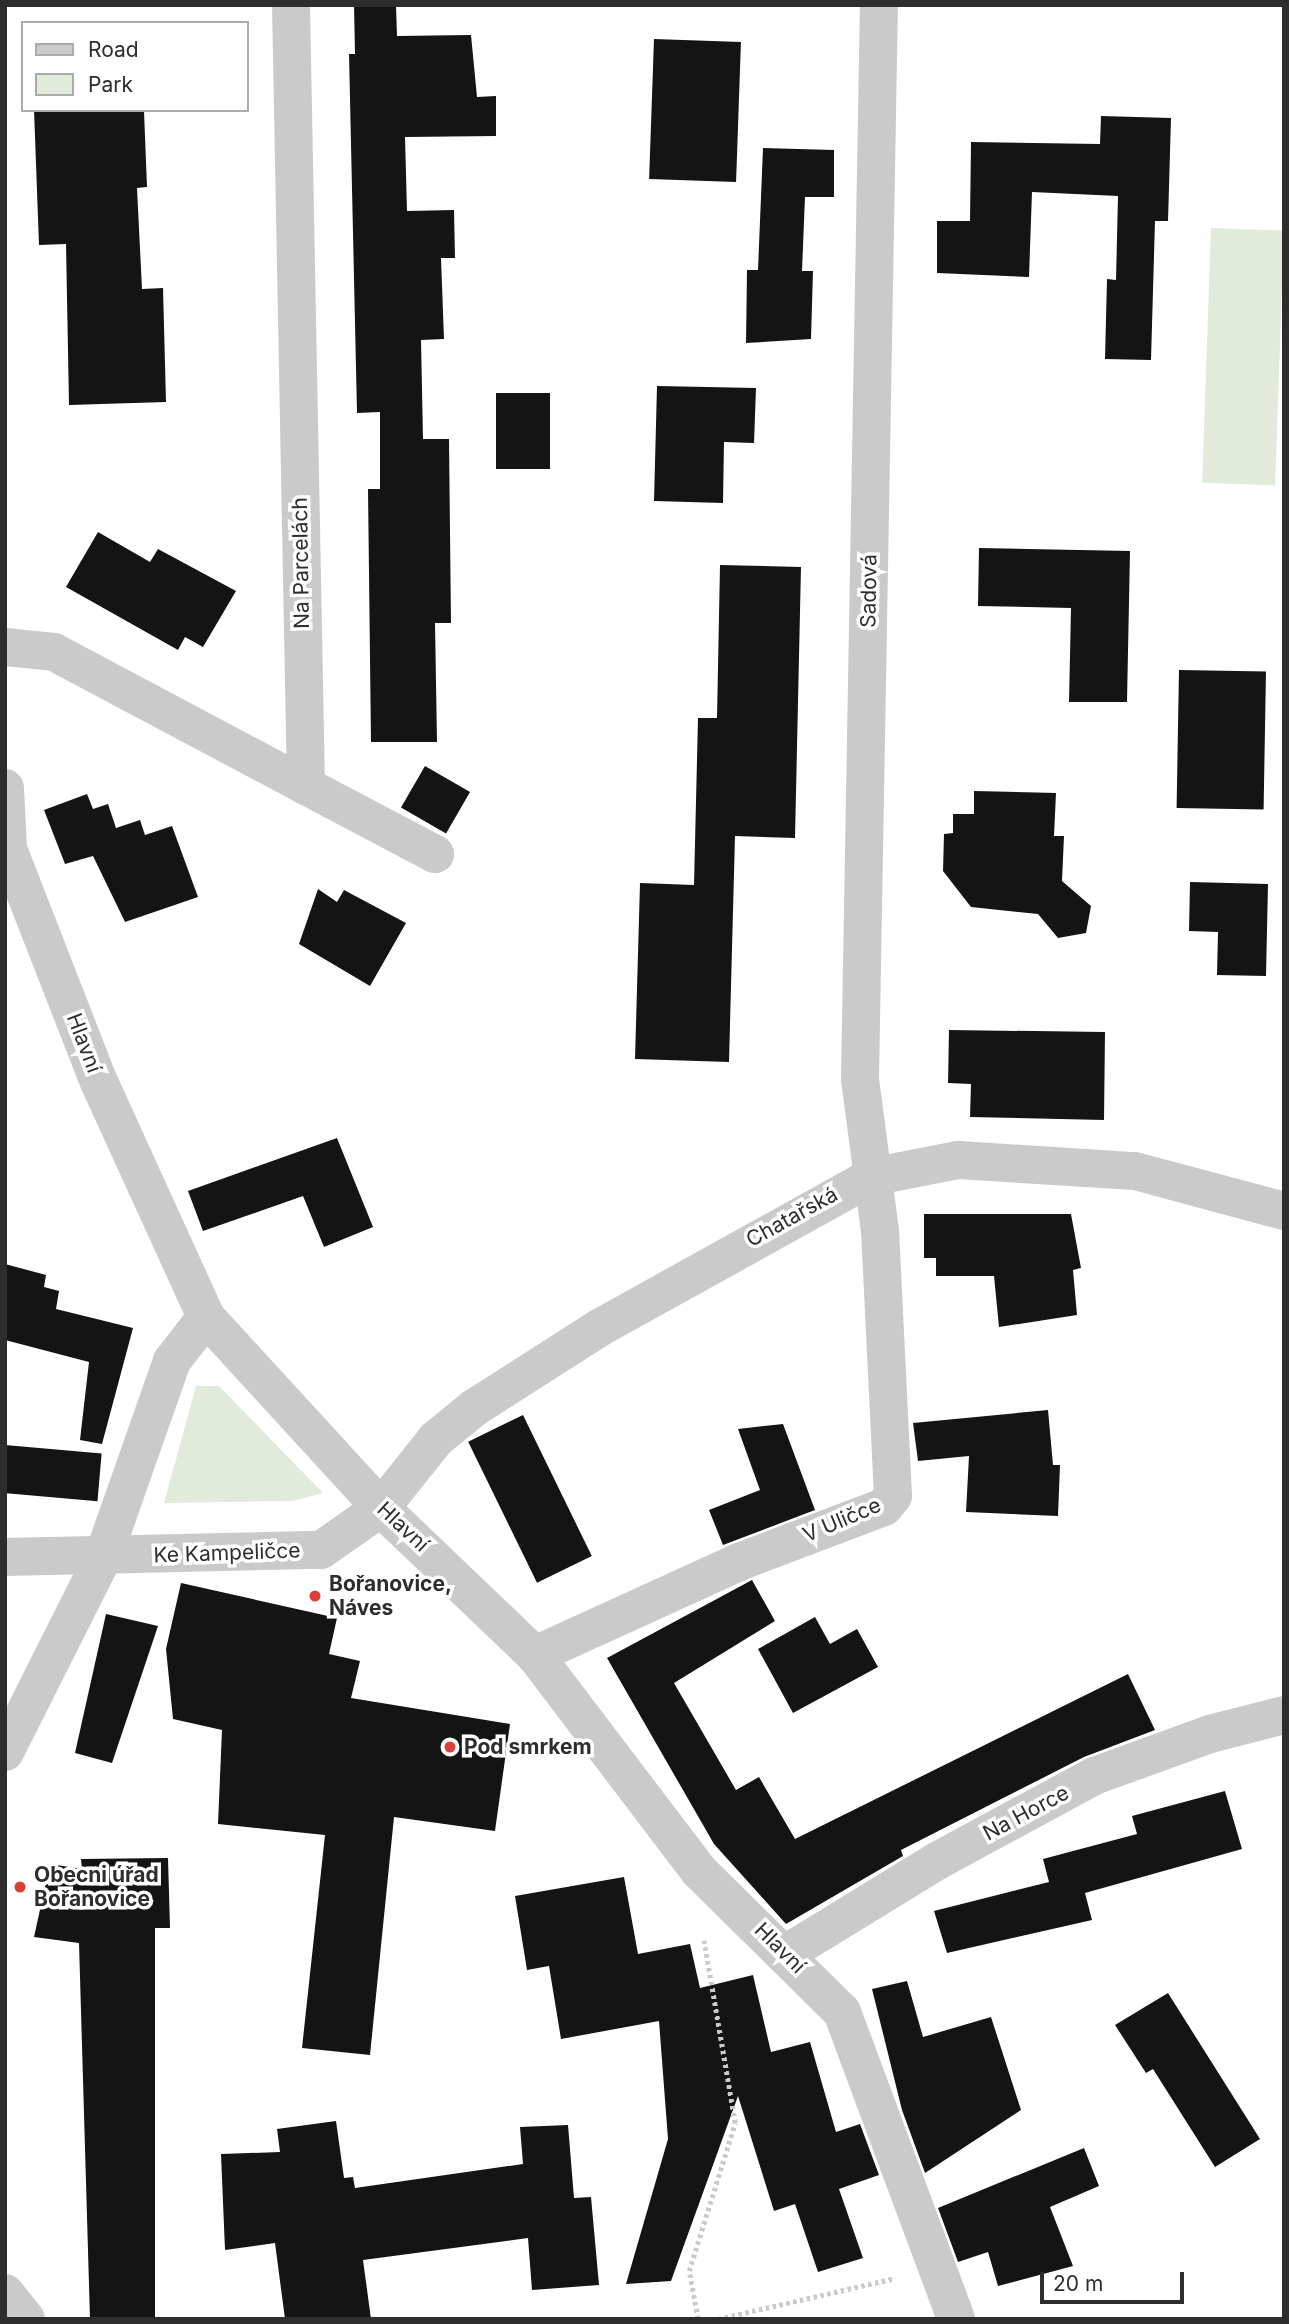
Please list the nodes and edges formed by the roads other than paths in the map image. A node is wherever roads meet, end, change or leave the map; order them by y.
1 (291, 5) edge
2 (879, 5) edge
3 (5, 647) edge
4 (306, 786) junction
5 (5, 788) edge
6 (435, 854) dead end
7 (871, 1177) junction
8 (1284, 1211) edge
9 (206, 1317) junction
10 (381, 1508) junction
11 (5, 1557) edge
12 (103, 1557) junction
13 (535, 1655) junction
14 (1284, 1715) edge
15 (5, 1752) edge
16 (786, 1953) junction
17 (5, 2293) edge
18 (26, 2319) edge
19 (956, 2319) edge

1 - 4 street, Na Parcelách
2 - 7 street, Sadová
3 - 4 street
4 - 6 street
5 - 9 street, Hlavní
7 - 8 street, Chatařská
7 - 10 street, Chatařská
7 - 13 street, V Uličce
9 - 10 street, Hlavní
9 - 12 street
10 - 12 street, Ke Kampeličce
10 - 13 street, Hlavní
11 - 12 street, Ke Kampeličce
12 - 15 street
13 - 16 street, Hlavní
14 - 16 street, Na Horce
16 - 19 street, Hlavní
17 - 18 street

